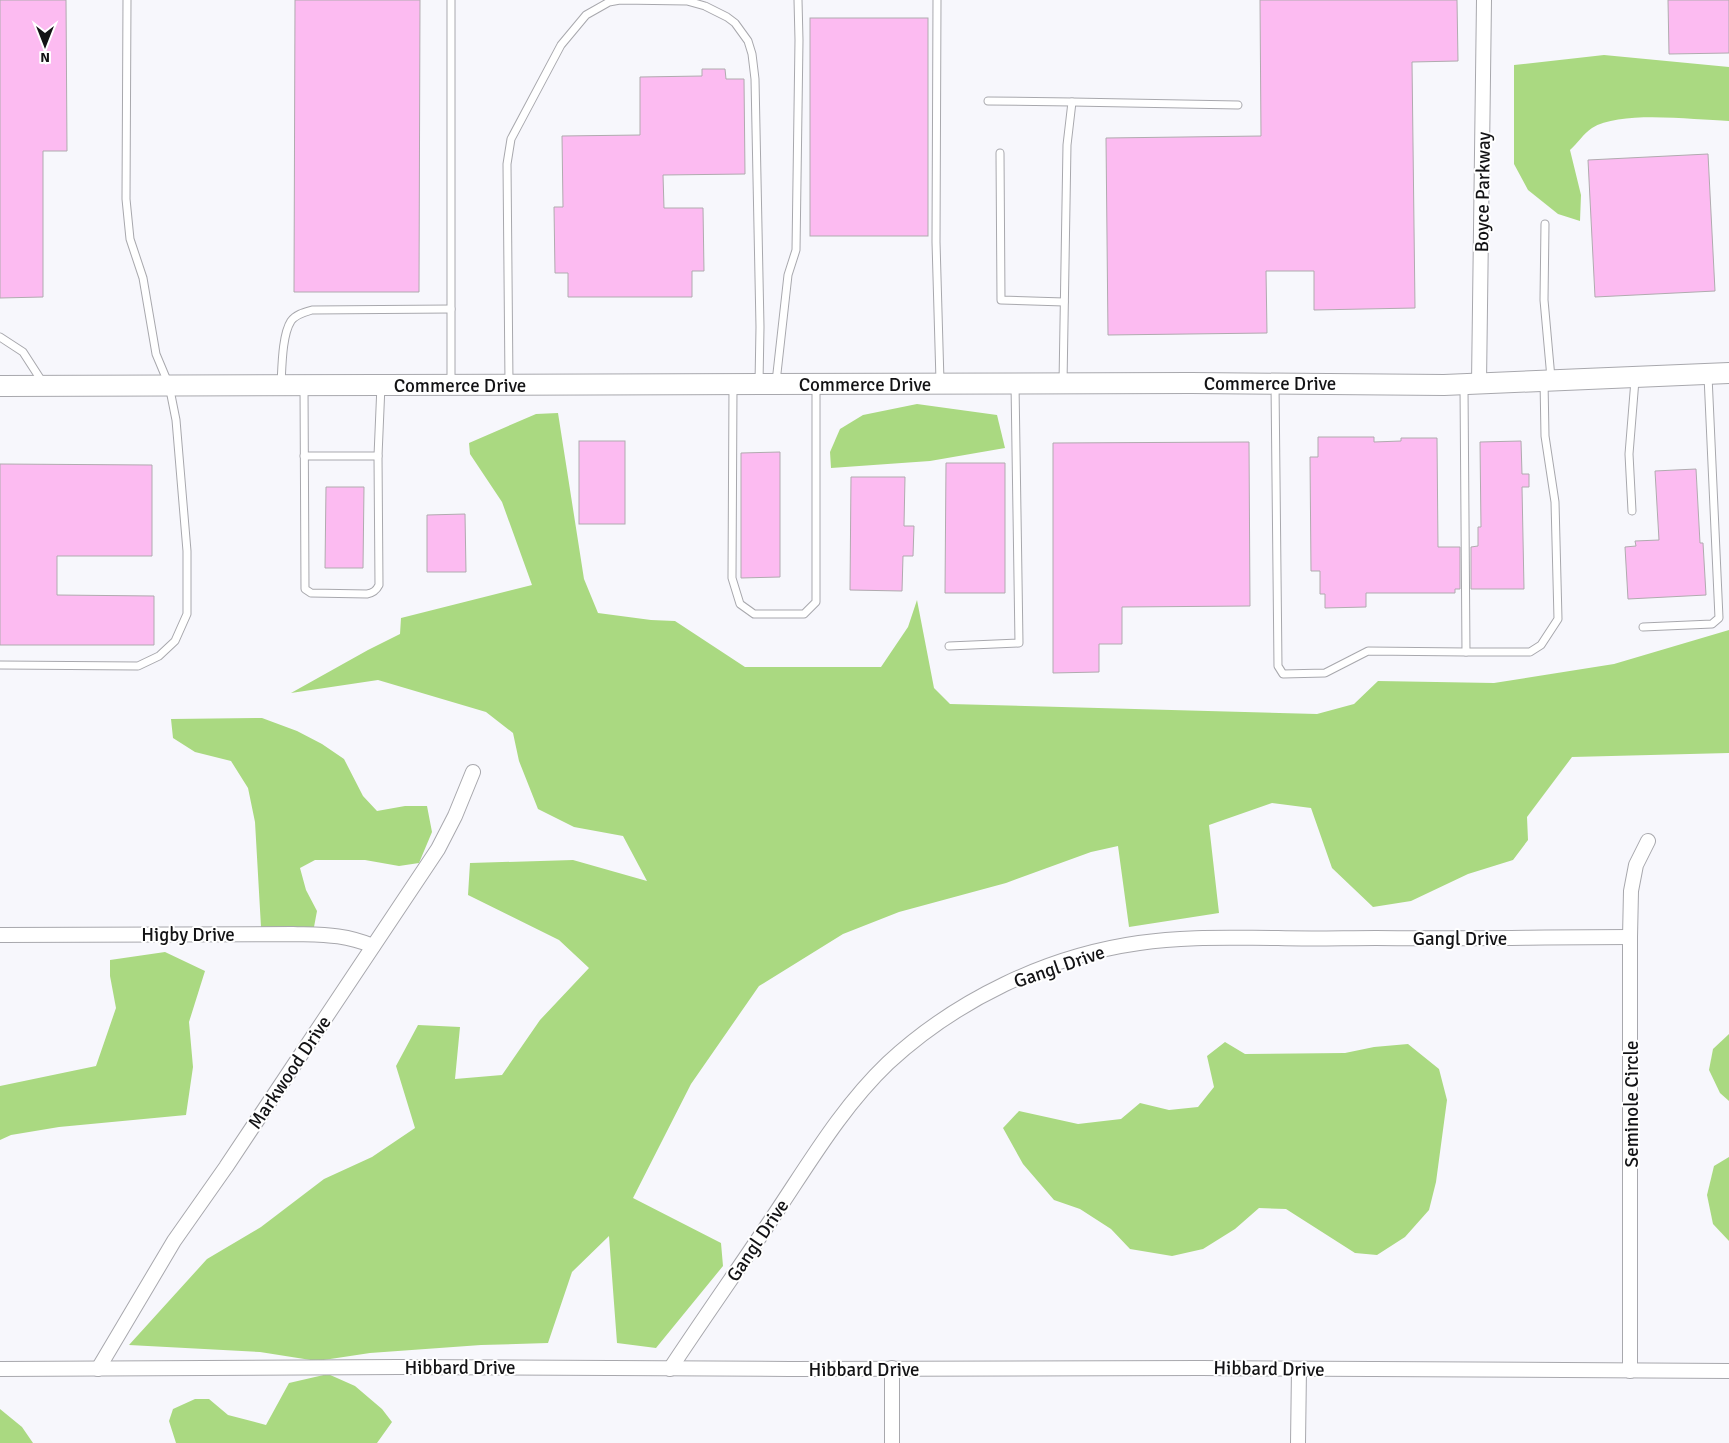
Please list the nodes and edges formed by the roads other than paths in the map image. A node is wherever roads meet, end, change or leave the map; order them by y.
1 (127, 0) edge
2 (451, 0) edge
3 (798, 0) edge
4 (937, 0) edge
5 (1484, 0) edge
6 (988, 102) dead end
7 (1072, 102) junction
8 (1238, 105) dead end
9 (1000, 153) dead end
10 (1545, 224) dead end
11 (1064, 302) junction
12 (451, 309) junction
13 (0, 337) edge
14 (1729, 372) edge
15 (1708, 374) junction
16 (1635, 377) junction
17 (1547, 381) junction
18 (1063, 383) junction
19 (940, 384) junction
20 (1016, 384) junction
21 (1275, 384) junction
22 (1472, 384) junction
23 (169, 385) junction
24 (280, 385) junction
25 (304, 385) junction
26 (381, 385) junction
27 (451, 385) junction
28 (509, 385) junction
29 (734, 385) junction
30 (767, 385) junction
31 (816, 385) junction
32 (0, 386) edge
33 (45, 386) junction
34 (304, 456) junction
35 (378, 456) junction
36 (1632, 511) dead end
37 (1643, 627) dead end
38 (949, 646) dead end
39 (1466, 652) junction
40 (0, 665) edge
41 (472, 772) dead end
42 (1648, 841) dead end
43 (0, 935) edge
44 (1630, 936) junction
45 (374, 946) junction
46 (0, 1368) edge
47 (892, 1368) junction
48 (98, 1369) junction
49 (670, 1369) junction
50 (1299, 1369) junction
51 (1630, 1370) junction
52 (1729, 1371) edge
53 (892, 1443) edge
54 (1298, 1443) edge

1 - 23 lane
2 - 12 lane
3 - 30 lane
4 - 19 lane
5 - 22 street, Boyce Parkway
6 - 7 lane
7 - 8 lane
7 - 11 lane
9 - 11 lane
10 - 17 lane
11 - 18 lane
12 - 24 lane
12 - 27 lane
13 - 33 lane
14 - 15 street, Commerce Drive
15 - 16 street, Commerce Drive
15 - 37 lane
16 - 17 street, Commerce Drive
16 - 36 lane
17 - 22 street, Commerce Drive
17 - 39 lane
18 - 20 street, Commerce Drive
18 - 21 street, Commerce Drive
19 - 20 street, Commerce Drive
19 - 31 street, Commerce Drive
20 - 38 lane
21 - 22 street, Commerce Drive
21 - 39 lane
22 - 39 lane
23 - 24 street, Commerce Drive
23 - 33 street, Commerce Drive
23 - 40 lane
24 - 25 street, Commerce Drive
25 - 26 street, Commerce Drive
25 - 34 lane
26 - 27 street, Commerce Drive
26 - 35 lane
27 - 28 street, Commerce Drive
28 - 29 street, Commerce Drive
28 - 30 lane
29 - 30 street, Commerce Drive
29 - 31 lane
30 - 31 street, Commerce Drive
32 - 33 street, Commerce Drive
34 - 35 lane
34 - 35 lane
41 - 45 street, Markwood Drive
42 - 44 street, Seminole Circle
43 - 45 street, Higby Drive
44 - 49 street, Gangl Drive
44 - 51 street, Seminole Circle
45 - 48 street, Markwood Drive
46 - 48 street, Hibbard Drive
47 - 49 street, Hibbard Drive
47 - 50 street, Hibbard Drive
47 - 53 street
48 - 49 street, Hibbard Drive
50 - 51 street, Hibbard Drive
50 - 54 street
51 - 52 street, Hibbard Drive

